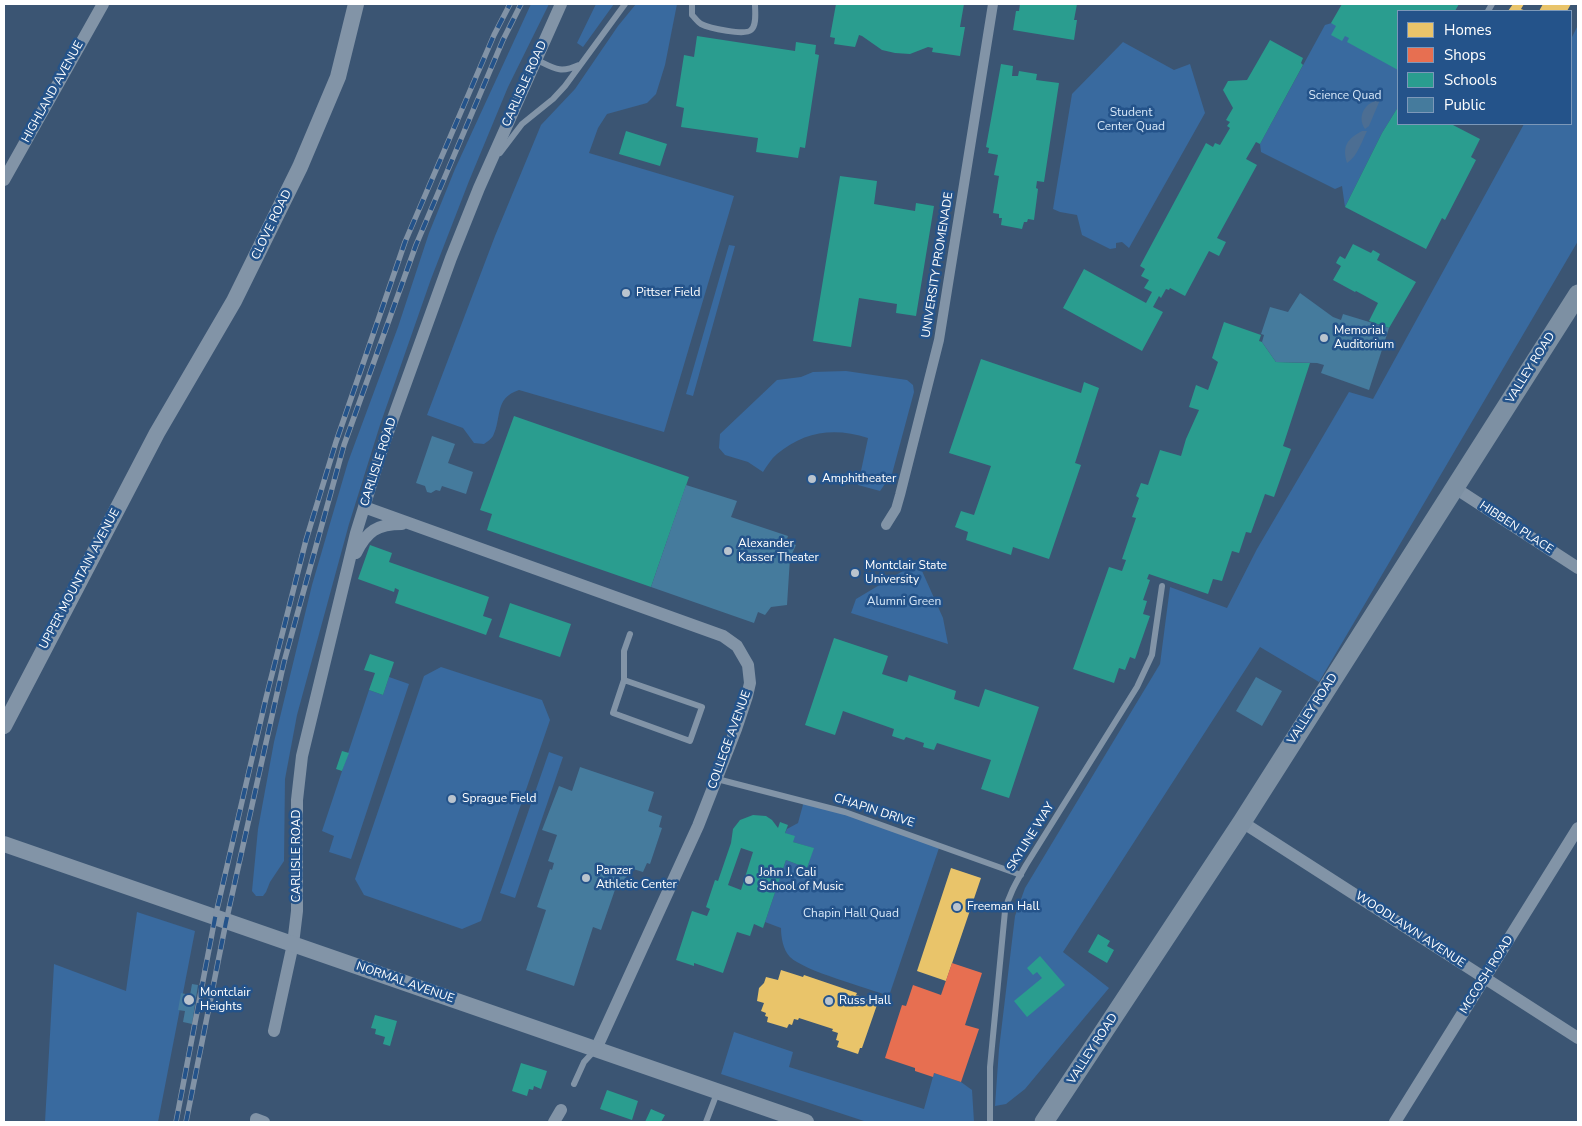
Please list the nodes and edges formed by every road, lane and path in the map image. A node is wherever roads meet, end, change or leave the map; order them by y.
1 (103, 4) edge
2 (356, 4) edge
3 (561, 4) edge
4 (625, 4) edge
5 (692, 4) edge
6 (755, 4) edge
7 (993, 4) edge
8 (535, 59) junction
9 (580, 64) junction
10 (487, 170) junction
11 (4, 180) edge
12 (1578, 294) edge
13 (157, 433) joint
14 (1454, 488) junction
15 (364, 508) junction
16 (411, 524) junction
17 (886, 525) dead end
18 (1578, 568) edge
19 (346, 573) junction
20 (1162, 586) dead end
21 (630, 634) dead end
22 (624, 680) junction
23 (4, 726) edge
24 (716, 779) junction
25 (1242, 822) junction
26 (1578, 828) edge
27 (4, 844) edge
28 (1021, 875) junction
29 (293, 944) junction
30 (1485, 979) junction
31 (274, 1031) dead end
32 (1578, 1038) edge
33 (596, 1049) junction
34 (574, 1084) dead end
35 (718, 1091) junction
36 (561, 1110) dead end
37 (554, 1122) edge
38 (706, 1122) edge
39 (806, 1122) edge
40 (990, 1122) edge
41 (1044, 1122) edge
42 (1395, 1122) edge

1 - 11 street, HIGHLAND AVENUE
2 - 13 street, CLOVE ROAD
3 - 8 street, CARLISLE ROAD
4 - 9 lane
5 - 6 lane
7 - 17 street, UNIVERSITY PROMENADE
8 - 9 lane
8 - 10 street, CARLISLE ROAD
9 - 10 lane
10 - 15 street, CARLISLE ROAD
12 - 14 main road, VALLEY ROAD
13 - 23 street, UPPER MOUNTAIN AVENUE
14 - 18 street, HIBBEN PLACE
14 - 25 main road, VALLEY ROAD
15 - 16 street, COLLEGE AVENUE
15 - 19 street, CARLISLE ROAD
16 - 19 street
16 - 24 street, COLLEGE AVENUE
19 - 29 street, CARLISLE ROAD
20 - 28 lane, SKYLINE WAY
21 - 22 lane
22 - 22 lane
24 - 28 lane, CHAPIN DRIVE
24 - 33 street, COLLEGE AVENUE
25 - 30 street, WOODLAWN AVENUE
25 - 41 main road, VALLEY ROAD
26 - 30 street, MCCOSH ROAD
27 - 29 street, NORMAL AVENUE
28 - 40 lane, SKYLINE WAY
29 - 31 street, CARLISLE ROAD
29 - 33 street, NORMAL AVENUE
30 - 32 street, WOODLAWN AVENUE
30 - 42 street, MCCOSH ROAD
33 - 34 lane, COLLEGE AVENUE
33 - 35 street, NORMAL AVENUE
35 - 38 lane
35 - 39 street, NORMAL AVENUE
36 - 37 street

